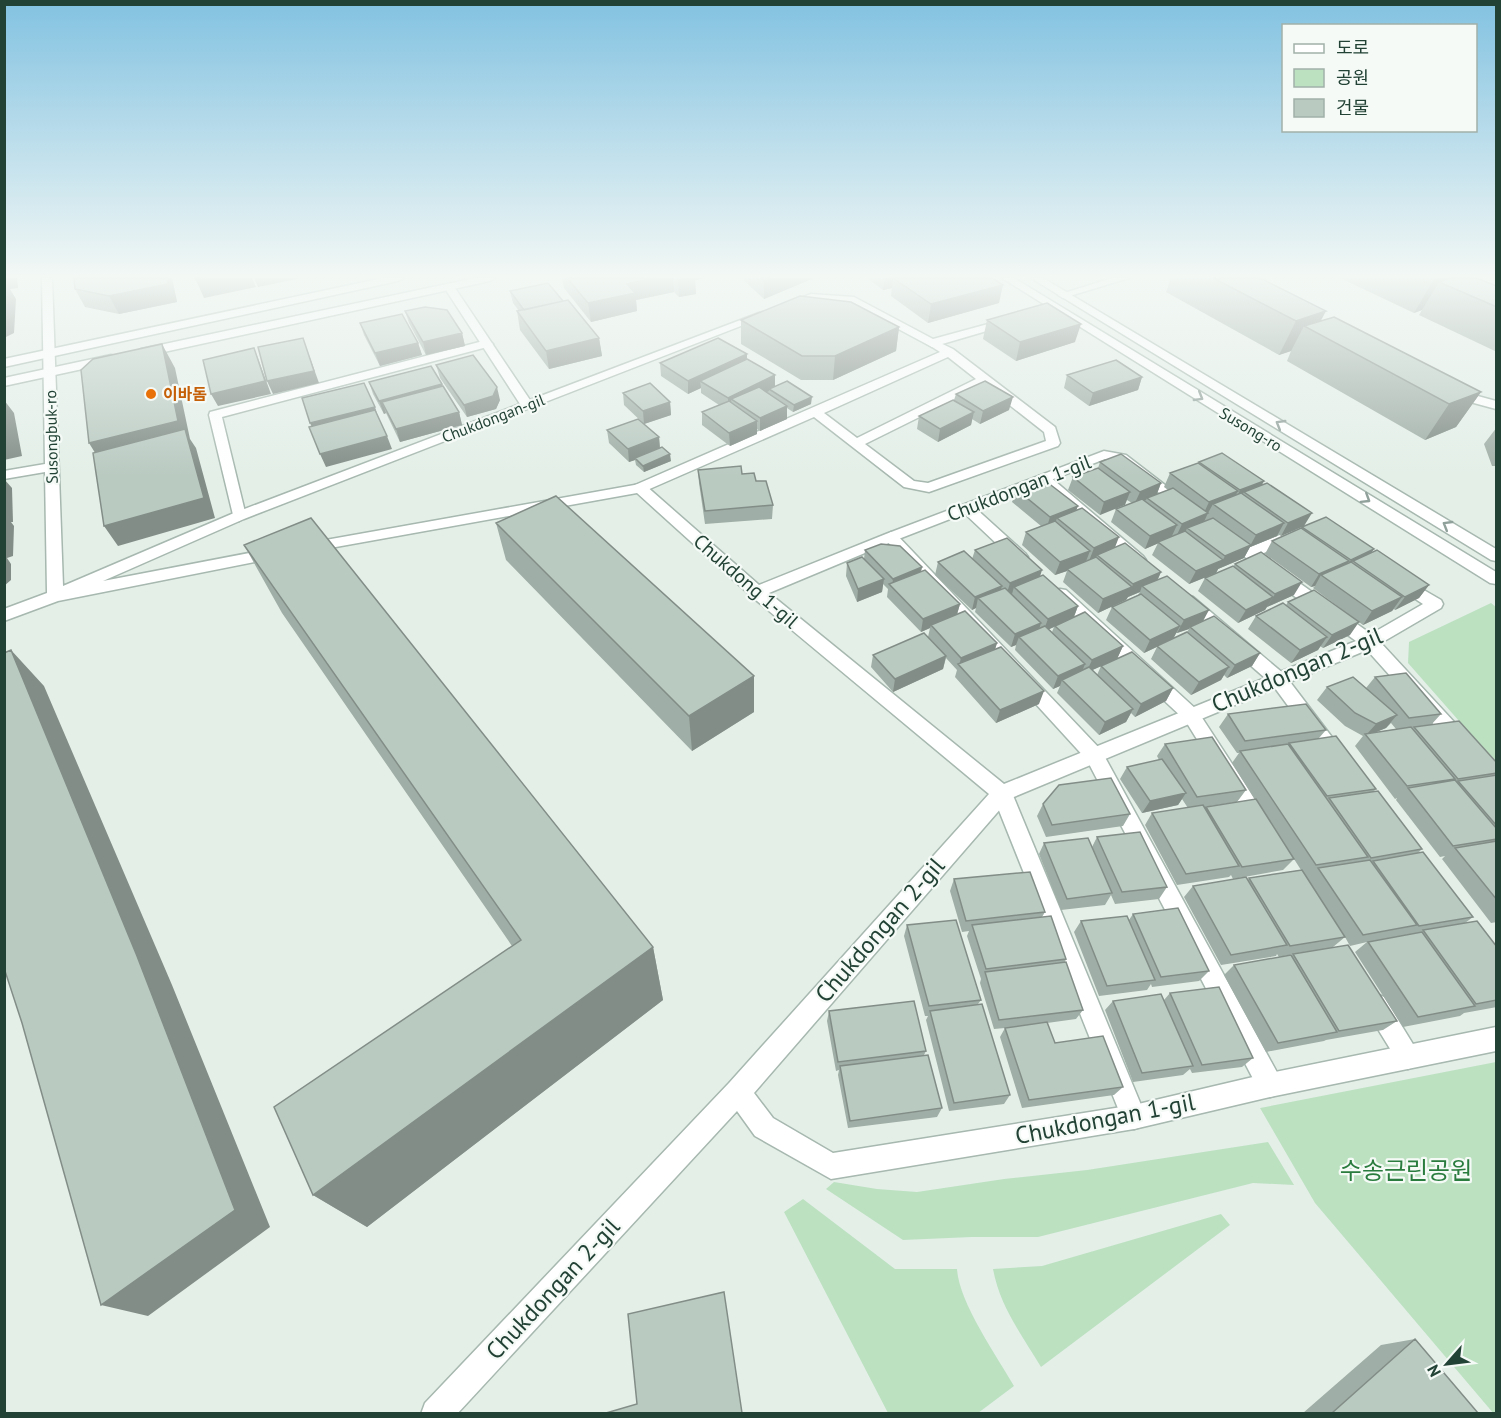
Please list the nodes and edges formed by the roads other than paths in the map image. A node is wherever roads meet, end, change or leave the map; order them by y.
1 (49, 344) edge
2 (90, 344) edge
3 (180, 344) edge
4 (487, 344) joint
5 (687, 344) edge
6 (934, 344) edge
7 (1106, 344) edge
8 (1145, 344) edge
9 (949, 352) junction
10 (49, 353) junction
11 (4, 363) edge
12 (49, 372) junction
13 (984, 380) junction
14 (4, 382) edge
15 (1438, 390) edge
16 (527, 405) junction
17 (1497, 405) edge
18 (815, 412) junction
19 (855, 444) junction
20 (51, 467) junction
21 (4, 474) edge
22 (1044, 479) junction
23 (640, 488) junction
24 (968, 508) junction
25 (1194, 513) edge
26 (239, 516) junction
27 (1306, 530) edge
28 (192, 536) junction
29 (891, 537) junction
30 (1497, 556) edge
31 (1028, 564) edge
32 (204, 565) junction
33 (1152, 572) edge
34 (1385, 572) edge
35 (1497, 579) edge
36 (1045, 580) edge
37 (757, 592) junction
38 (1179, 595) edge
39 (55, 596) junction
40 (4, 615) edge
41 (1370, 642) junction
42 (1278, 679) junction
43 (1191, 715) junction
44 (1094, 755) junction
45 (1473, 755) edge
46 (1349, 773) edge
47 (1002, 793) junction
48 (1268, 836) edge
49 (1364, 986) edge
50 (1497, 1039) edge
51 (1408, 1057) junction
52 (1270, 1085) junction
53 (738, 1092) junction
54 (1134, 1117) junction
55 (436, 1413) edge

1 - 10 street, Susongbuk-ro
2 - 10 street
3 - 12 street
4 - 16 street
4 - 26 street
5 - 16 street, Chukdongan-gil
6 - 9 street, Chukdongan-gil
7 -> 35 street, Susong-ro
30 -> 8 street, Susong-ro
9 - 13 street, Chukdongan-gil
9 - 18 street
10 - 11 street
10 - 12 street, Susongbuk-ro
12 - 14 street
12 - 20 street, Susongbuk-ro
13 - 19 street
13 - 19 street, Chukdongan-gil
15 - 17 street
16 - 26 street, Chukdongan-gil
18 - 19 street
18 - 23 street
20 - 21 street
20 - 39 street, Susongbuk-ro
22 - 24 street, Chukdongan 1-gil
22 - 25 street, Chukdongan 1-gil
22 - 33 street
23 - 32 street, Chukdongan-gil
23 - 37 street, Chukdong 1-gil
24 - 29 street, Chukdongan 1-gil
24 - 31 street
26 - 28 street, Chukdongan-gil
27 - 41 street
28 - 32 street
28 - 39 street, Chukdongan-gil
29 - 37 street, Chukdongan 1-gil
29 - 44 street
32 - 39 street, Chukdongan-gil
34 - 41 street, Chukdongan 2-gil
36 - 43 street
37 - 47 street, Chukdong 1-gil
38 - 42 street
39 - 40 street, Chukdongan-gil
41 - 42 street, Chukdongan 2-gil
41 - 45 street
42 - 43 street, Chukdongan 2-gil
42 - 46 street
43 - 44 street, Chukdongan 2-gil
43 - 48 street
44 - 47 street, Chukdongan 2-gil
44 - 52 street
47 - 53 street, Chukdongan 2-gil
47 - 54 street
49 - 51 street
50 - 51 street, Chukdongan 1-gil
51 - 52 street, Chukdongan 1-gil
52 - 54 street, Chukdongan 1-gil
53 - 54 street, Chukdongan 1-gil
53 - 55 street, Chukdongan 2-gil

